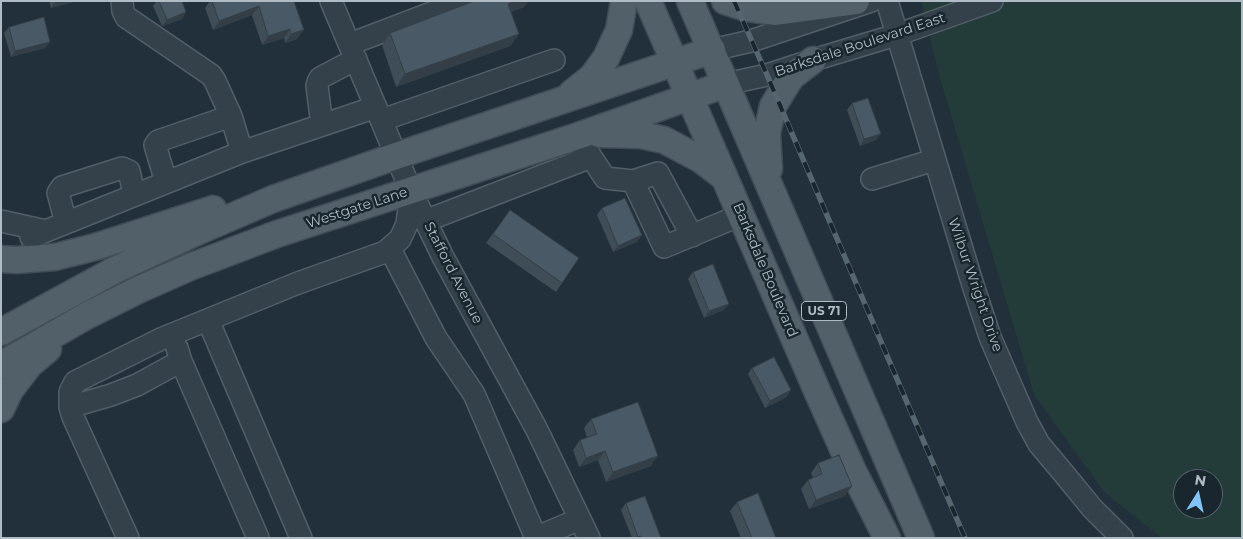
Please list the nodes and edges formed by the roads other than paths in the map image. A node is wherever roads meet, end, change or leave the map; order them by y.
1 (122, 1) edge
2 (331, 1) edge
3 (463, 1) edge
4 (624, 1) edge
5 (648, 1) edge
6 (690, 1) edge
7 (725, 1) edge
8 (856, 1) edge
9 (871, 1) edge
10 (887, 1) edge
11 (992, 1) edge
12 (896, 35) junction
13 (712, 50) junction
14 (353, 52) junction
15 (554, 60) dead end
16 (813, 60) junction
17 (675, 63) junction
18 (726, 84) junction
19 (690, 97) junction
20 (557, 103) junction
21 (379, 113) junction
22 (231, 116) junction
23 (322, 125) junction
24 (584, 142) junction
25 (242, 152) junction
26 (396, 156) junction
27 (934, 160) junction
28 (725, 178) junction
29 (872, 179) dead end
30 (633, 181) junction
31 (166, 182) junction
32 (769, 184) junction
33 (301, 188) junction
34 (411, 190) junction
35 (134, 194) junction
36 (742, 215) junction
37 (1, 221) edge
38 (425, 221) junction
39 (66, 223) junction
40 (692, 236) junction
41 (390, 249) junction
42 (1, 259) edge
43 (88, 315) junction
44 (208, 320) junction
45 (1, 332) edge
46 (171, 334) junction
47 (181, 361) junction
48 (1, 365) edge
49 (853, 377) junction
50 (818, 393) junction
51 (70, 408) junction
52 (1, 409) edge
53 (580, 518) junction
54 (128, 538) edge
55 (258, 538) edge
56 (302, 538) edge
57 (535, 538) edge
58 (589, 538) edge
59 (887, 538) edge
60 (921, 538) edge
61 (1122, 538) edge

1 - 22 street
2 - 14 street, Stafford Avenue
3 - 14 street
4 - 20 main road
5 - 17 main road, Barksdale Boulevard / US 71
6 - 13 main road, US 71
7 - 8 main road
9 - 13 street
10 - 12 street, Wilbur Wright Drive
11 - 12 street, Barksdale Boulevard East
12 - 16 street, Barksdale Boulevard East
12 - 27 street, Wilbur Wright Drive
13 - 17 main road
13 - 18 main road, US 71
14 - 21 street, Stafford Avenue
14 - 23 street
15 - 21 street
16 - 18 street, Barksdale Boulevard East
16 - 32 main road
17 - 19 main road, Barksdale Boulevard / US 71
17 - 20 main road
18 - 19 main road, Westgate Lane
18 - 32 main road, US 71
19 - 24 main road, Westgate Lane
19 - 28 main road, Barksdale Boulevard / US 71
20 - 26 main road
21 - 23 street
21 - 26 street, Stafford Avenue
22 - 25 street
22 - 31 street
23 - 25 street
24 - 28 main road
24 - 30 street
24 - 34 main road, Westgate Lane
24 - 38 street
25 - 31 street
26 - 33 main road
26 - 34 street, Stafford Avenue
27 - 29 street
27 - 61 street, Wilbur Wright Drive
28 - 36 main road, Barksdale Boulevard / US 71
30 - 40 street
30 - 40 street
31 - 35 street
32 - 49 main road, US 71
33 - 42 main road
33 - 45 main road
34 - 38 street, Stafford Avenue
34 - 41 street
34 - 43 main road, Westgate Lane
35 - 39 street
35 - 39 street
36 - 40 street
36 - 50 main road, Barksdale Boulevard / US 71
37 - 39 street
38 - 53 street, Stafford Avenue
41 - 44 street
41 - 57 street
43 - 48 main road, Westgate Lane
43 - 52 main road
44 - 46 street
44 - 56 street
46 - 47 street
46 - 51 street
47 - 51 street
47 - 55 street
49 - 50 main road
49 - 60 main road, US 71
50 - 59 main road, Barksdale Boulevard / US 71
51 - 54 street
53 - 57 street
53 - 58 street, Stafford Avenue

